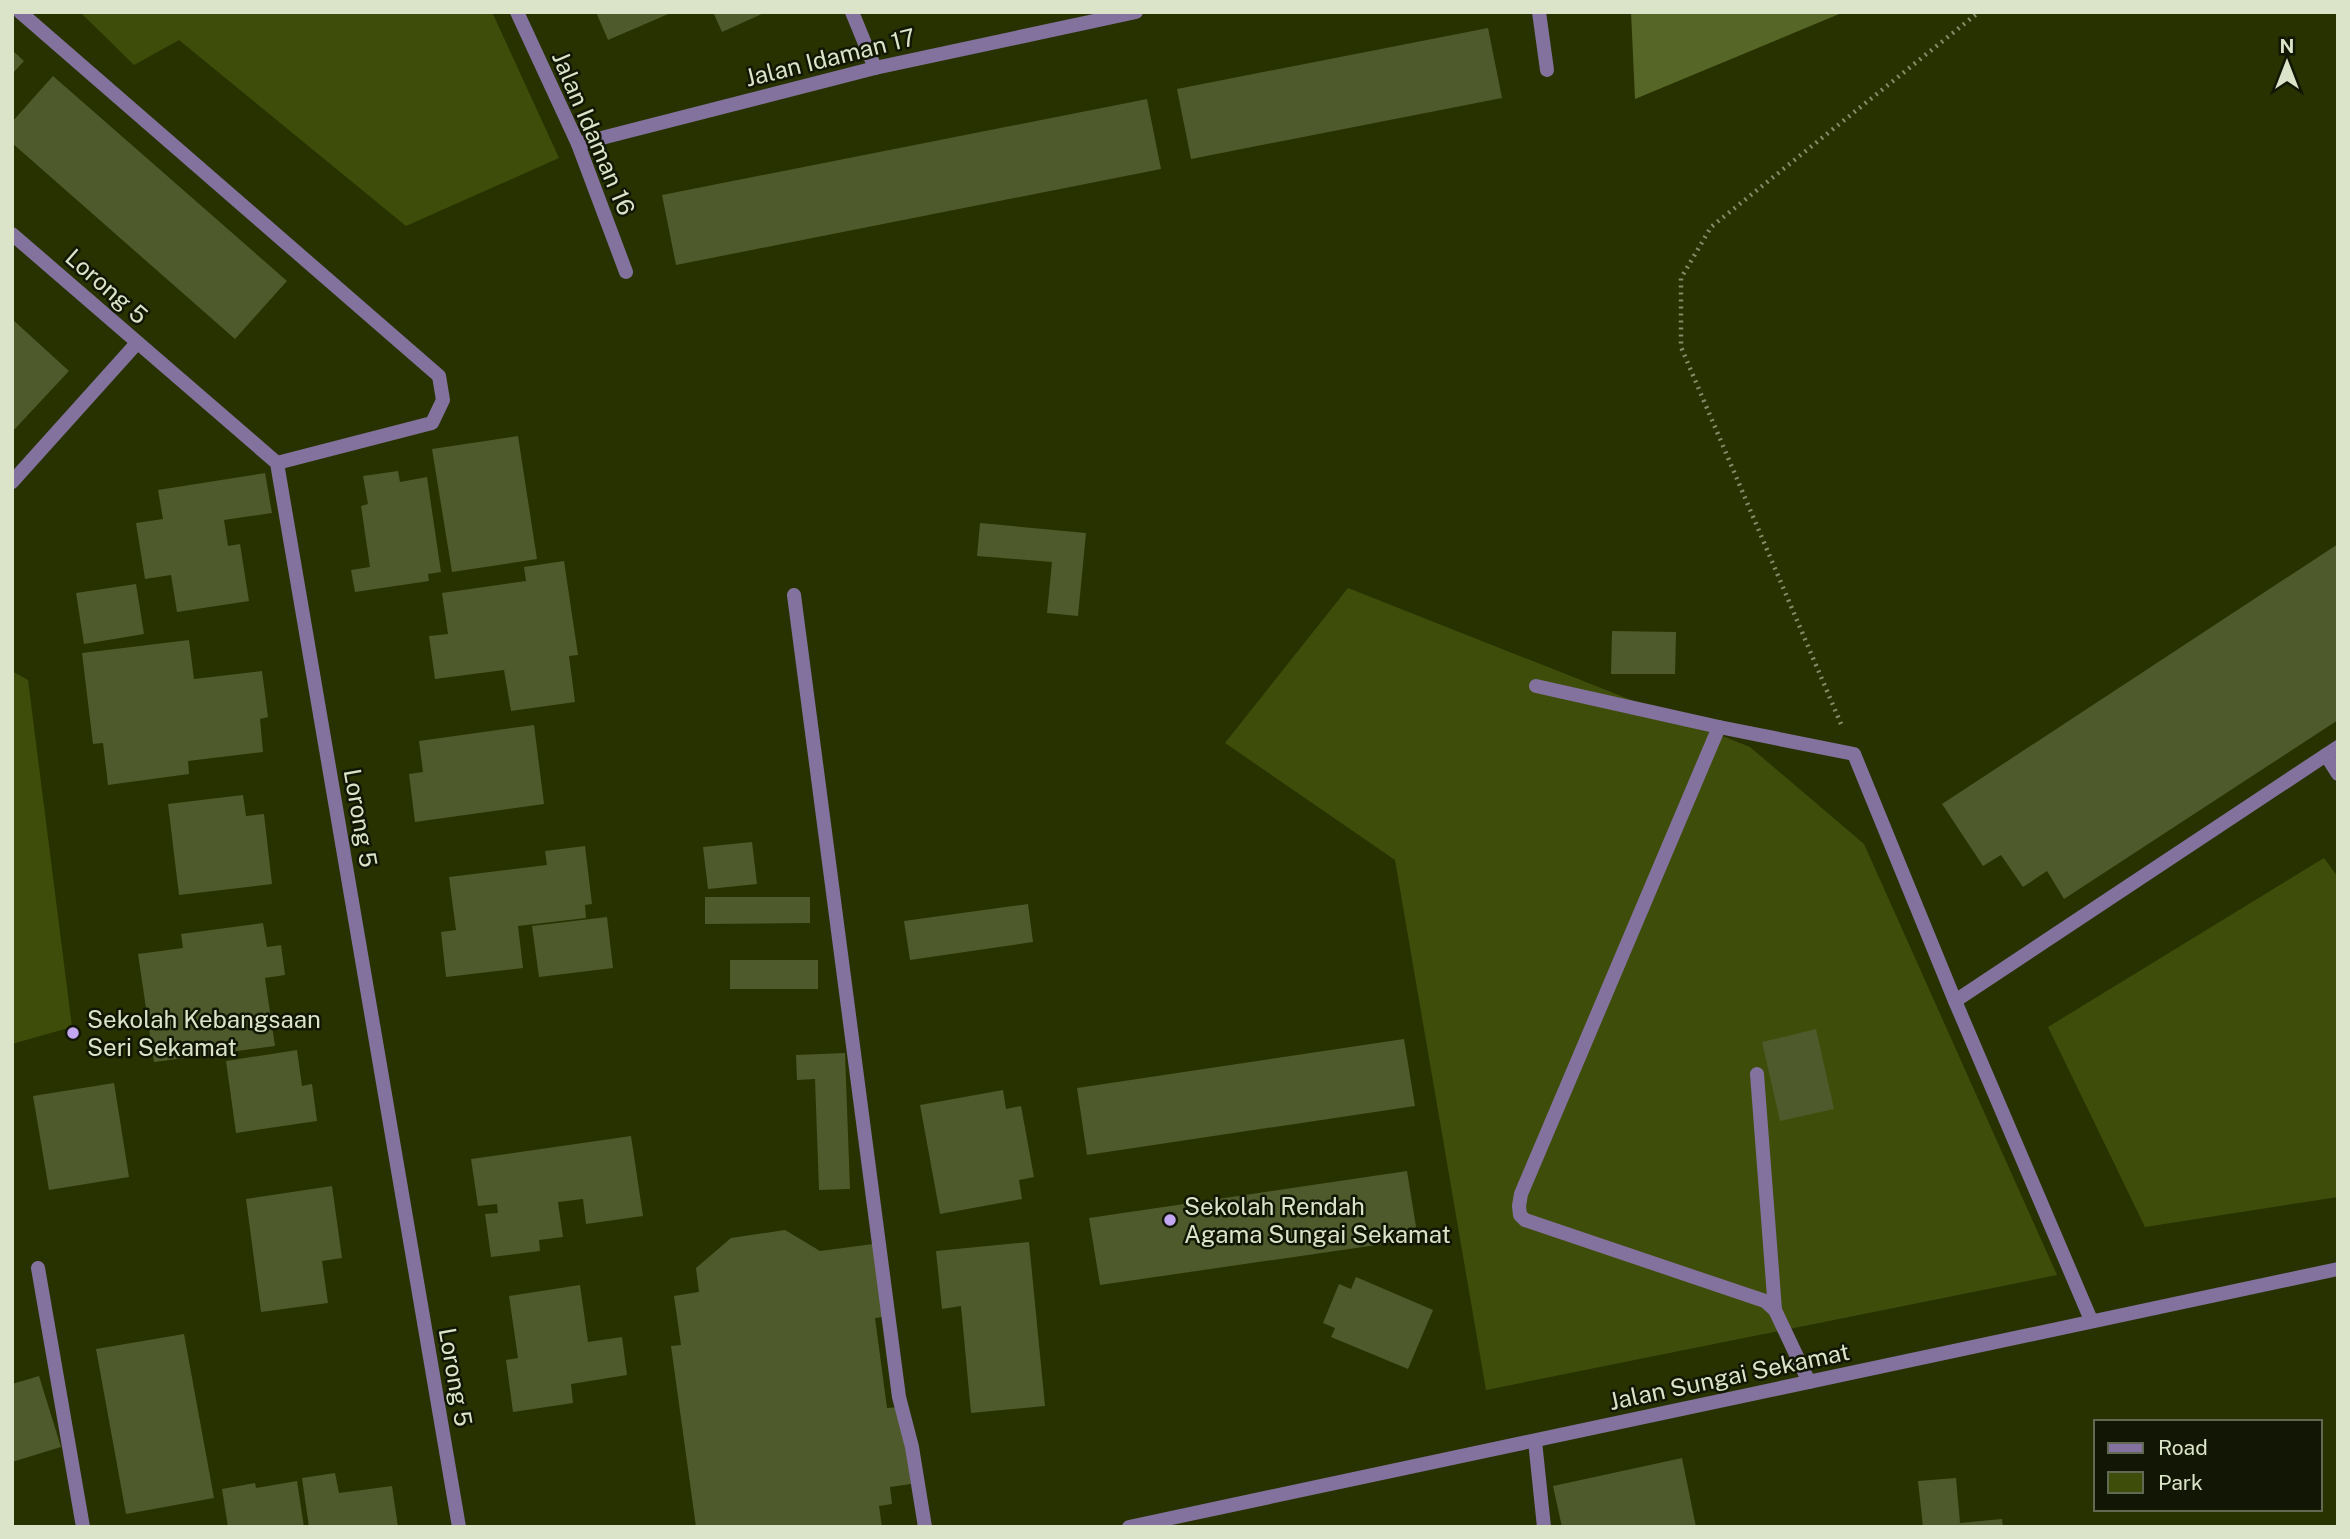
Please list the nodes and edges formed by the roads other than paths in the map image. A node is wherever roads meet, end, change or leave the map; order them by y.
1 (20, 12) edge
2 (517, 12) edge
3 (852, 12) edge
4 (1136, 12) edge
5 (1539, 12) edge
6 (875, 68) junction
7 (1547, 70) dead end
8 (578, 144) junction
9 (12, 234) edge
10 (626, 272) dead end
11 (137, 343) junction
12 (277, 463) junction
13 (12, 482) edge
14 (794, 595) dead end
15 (1536, 686) dead end
16 (1719, 727) junction
17 (2332, 751) edge
18 (2338, 774) edge
19 (1955, 1001) junction
20 (1756, 1074) dead end
21 (38, 1268) dead end
22 (2338, 1269) edge
23 (1775, 1310) junction
24 (2091, 1320) junction
25 (1810, 1382) junction
26 (1535, 1441) junction
27 (1144, 1525) edge
28 (83, 1527) edge
29 (459, 1527) edge
30 (925, 1527) edge
31 (1129, 1527) edge
32 (1544, 1527) edge

1 - 12 street
2 - 8 street, Jalan Idaman 16
3 - 6 street
4 - 6 street, Jalan Idaman 17
5 - 7 street
6 - 8 street, Jalan Idaman 17
8 - 10 street, Jalan Idaman 16
9 - 11 street, Lorong 5
11 - 12 street, Lorong 5
11 - 13 street
12 - 29 street, Lorong 5
14 - 30 street
15 - 16 street
16 - 19 street
16 - 23 street
17 - 18 street
17 - 19 street
19 - 24 street
20 - 23 street
21 - 28 street
22 - 24 street, Jalan Sungai Sekamat
23 - 25 street
24 - 25 street, Jalan Sungai Sekamat
25 - 26 street, Jalan Sungai Sekamat
26 - 27 street, Jalan Sungai Sekamat
26 - 32 street
27 - 31 street, Jalan Sungai Sekamat

